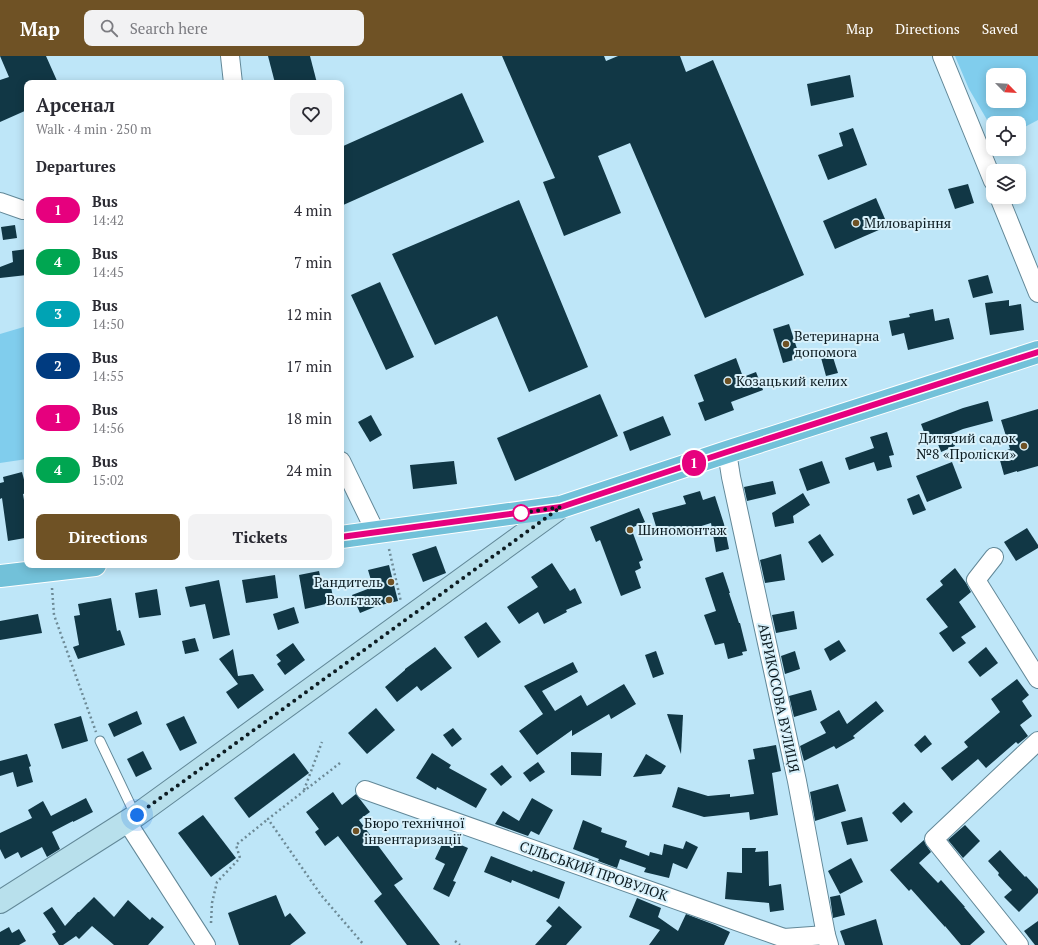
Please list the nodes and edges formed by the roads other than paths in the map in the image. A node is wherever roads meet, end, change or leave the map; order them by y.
1 (230, 56) edge
2 (942, 56) edge
3 (233, 80) edge
4 (986, 164) edge
5 (0, 202) edge
6 (1002, 204) edge
7 (24, 210) edge
8 (1038, 293) edge
9 (1038, 352) edge
10 (727, 452) junction
11 (344, 466) edge
12 (561, 507) junction
13 (344, 537) edge
14 (382, 537) junction
15 (994, 557) dead end
16 (69, 568) edge
17 (0, 576) edge
18 (1038, 679) edge
19 (1038, 741) edge
20 (100, 742) road end
21 (365, 790) dead end
22 (132, 818) junction
23 (0, 901) edge
24 (204, 938) edge
25 (828, 940) edge
26 (1019, 945) edge

1 - 3 street
2 - 4 street
5 - 7 street
6 - 8 street
9 - 10 main road
10 - 12 main road
10 - 25 street, АБРИКОСОВА ВУЛИЦЯ
11 - 14 street
12 - 14 main road
12 - 22 street
13 - 14 main road
15 - 18 street
16 - 17 main road
19 - 26 street
20 - 22 lane
21 - 25 street, СІЛЬСЬКИЙ ПРОВУЛОК
22 - 23 street
22 - 24 street

